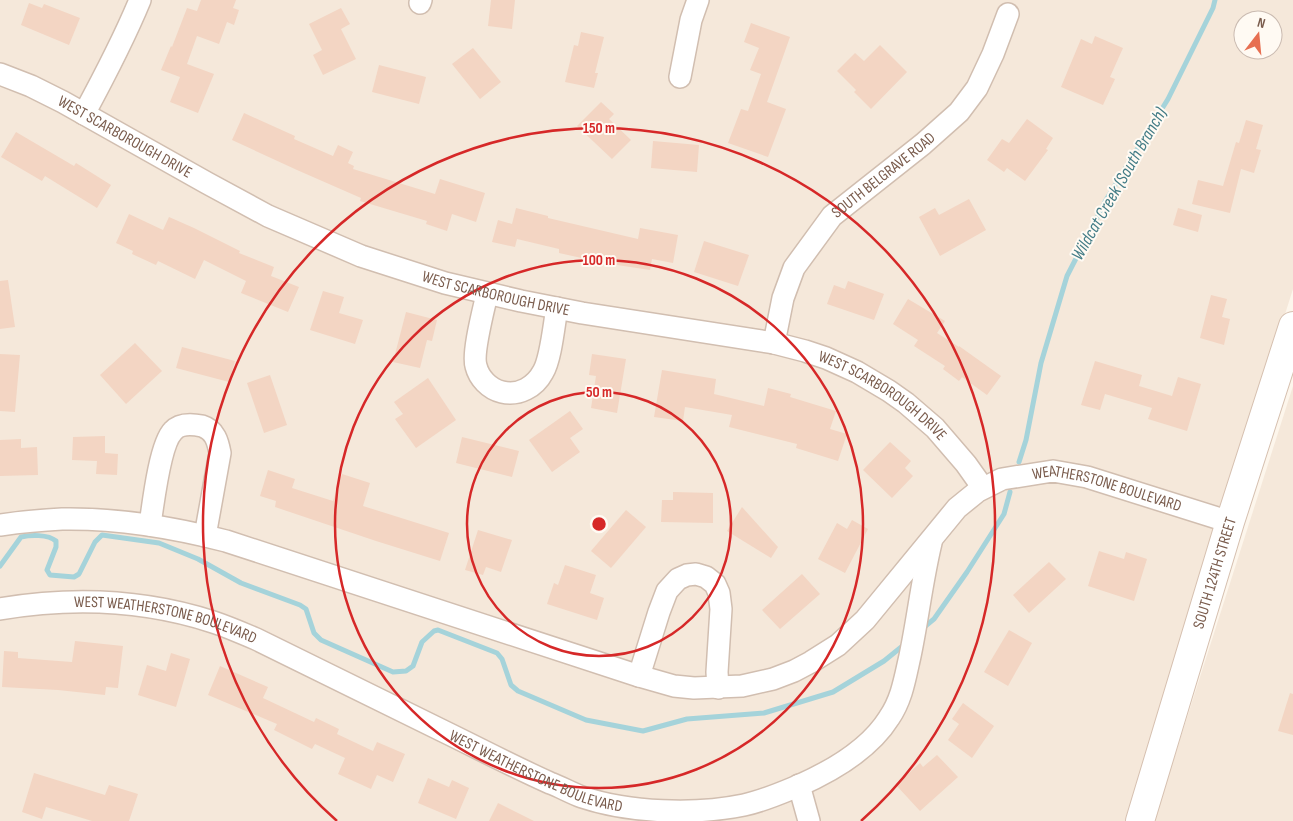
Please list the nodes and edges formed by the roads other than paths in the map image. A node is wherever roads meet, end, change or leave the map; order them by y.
1 (140, 0) edge
2 (698, 0) edge
3 (1008, 14) dead end
4 (0, 74) edge
5 (680, 77) dead end
6 (84, 114) junction
7 (487, 294) junction
8 (557, 308) junction
9 (1293, 326) edge
10 (774, 343) junction
11 (983, 488) junction
12 (1230, 522) junction
13 (0, 525) edge
14 (150, 525) junction
15 (205, 536) junction
16 (932, 540) junction
17 (0, 609) edge
18 (639, 676) junction
19 (718, 688) junction
20 (799, 785) junction
21 (749, 813) edge
22 (809, 821) edge
23 (1140, 821) edge

1 - 6 street
2 - 5 street
3 - 10 street, SOUTH BELGRAVE ROAD
4 - 6 street, WEST SCARBOROUGH DRIVE
6 - 7 street, WEST SCARBOROUGH DRIVE
7 - 8 street, WEST SCARBOROUGH DRIVE
7 - 8 street
8 - 10 street, WEST SCARBOROUGH DRIVE
9 - 12 street, SOUTH 124TH STREET
10 - 11 street, WEST SCARBOROUGH DRIVE
11 - 12 street, WEATHERSTONE BOULEVARD
11 - 16 street, WEST WEATHERSTONE BOULEVARD
12 - 23 street, SOUTH 124TH STREET
13 - 14 street, WEST WEATHERSTONE BOULEVARD
14 - 15 street, WEST WEATHERSTONE BOULEVARD
14 - 15 street
15 - 18 street, WEST WEATHERSTONE BOULEVARD
16 - 19 street, WEST WEATHERSTONE BOULEVARD
16 - 20 street, WEST WEATHERSTONE BOULEVARD
17 - 21 street, WEST WEATHERSTONE BOULEVARD
18 - 19 street, WEST WEATHERSTONE BOULEVARD
18 - 19 street
20 - 21 street, WEST WEATHERSTONE BOULEVARD
20 - 22 street

